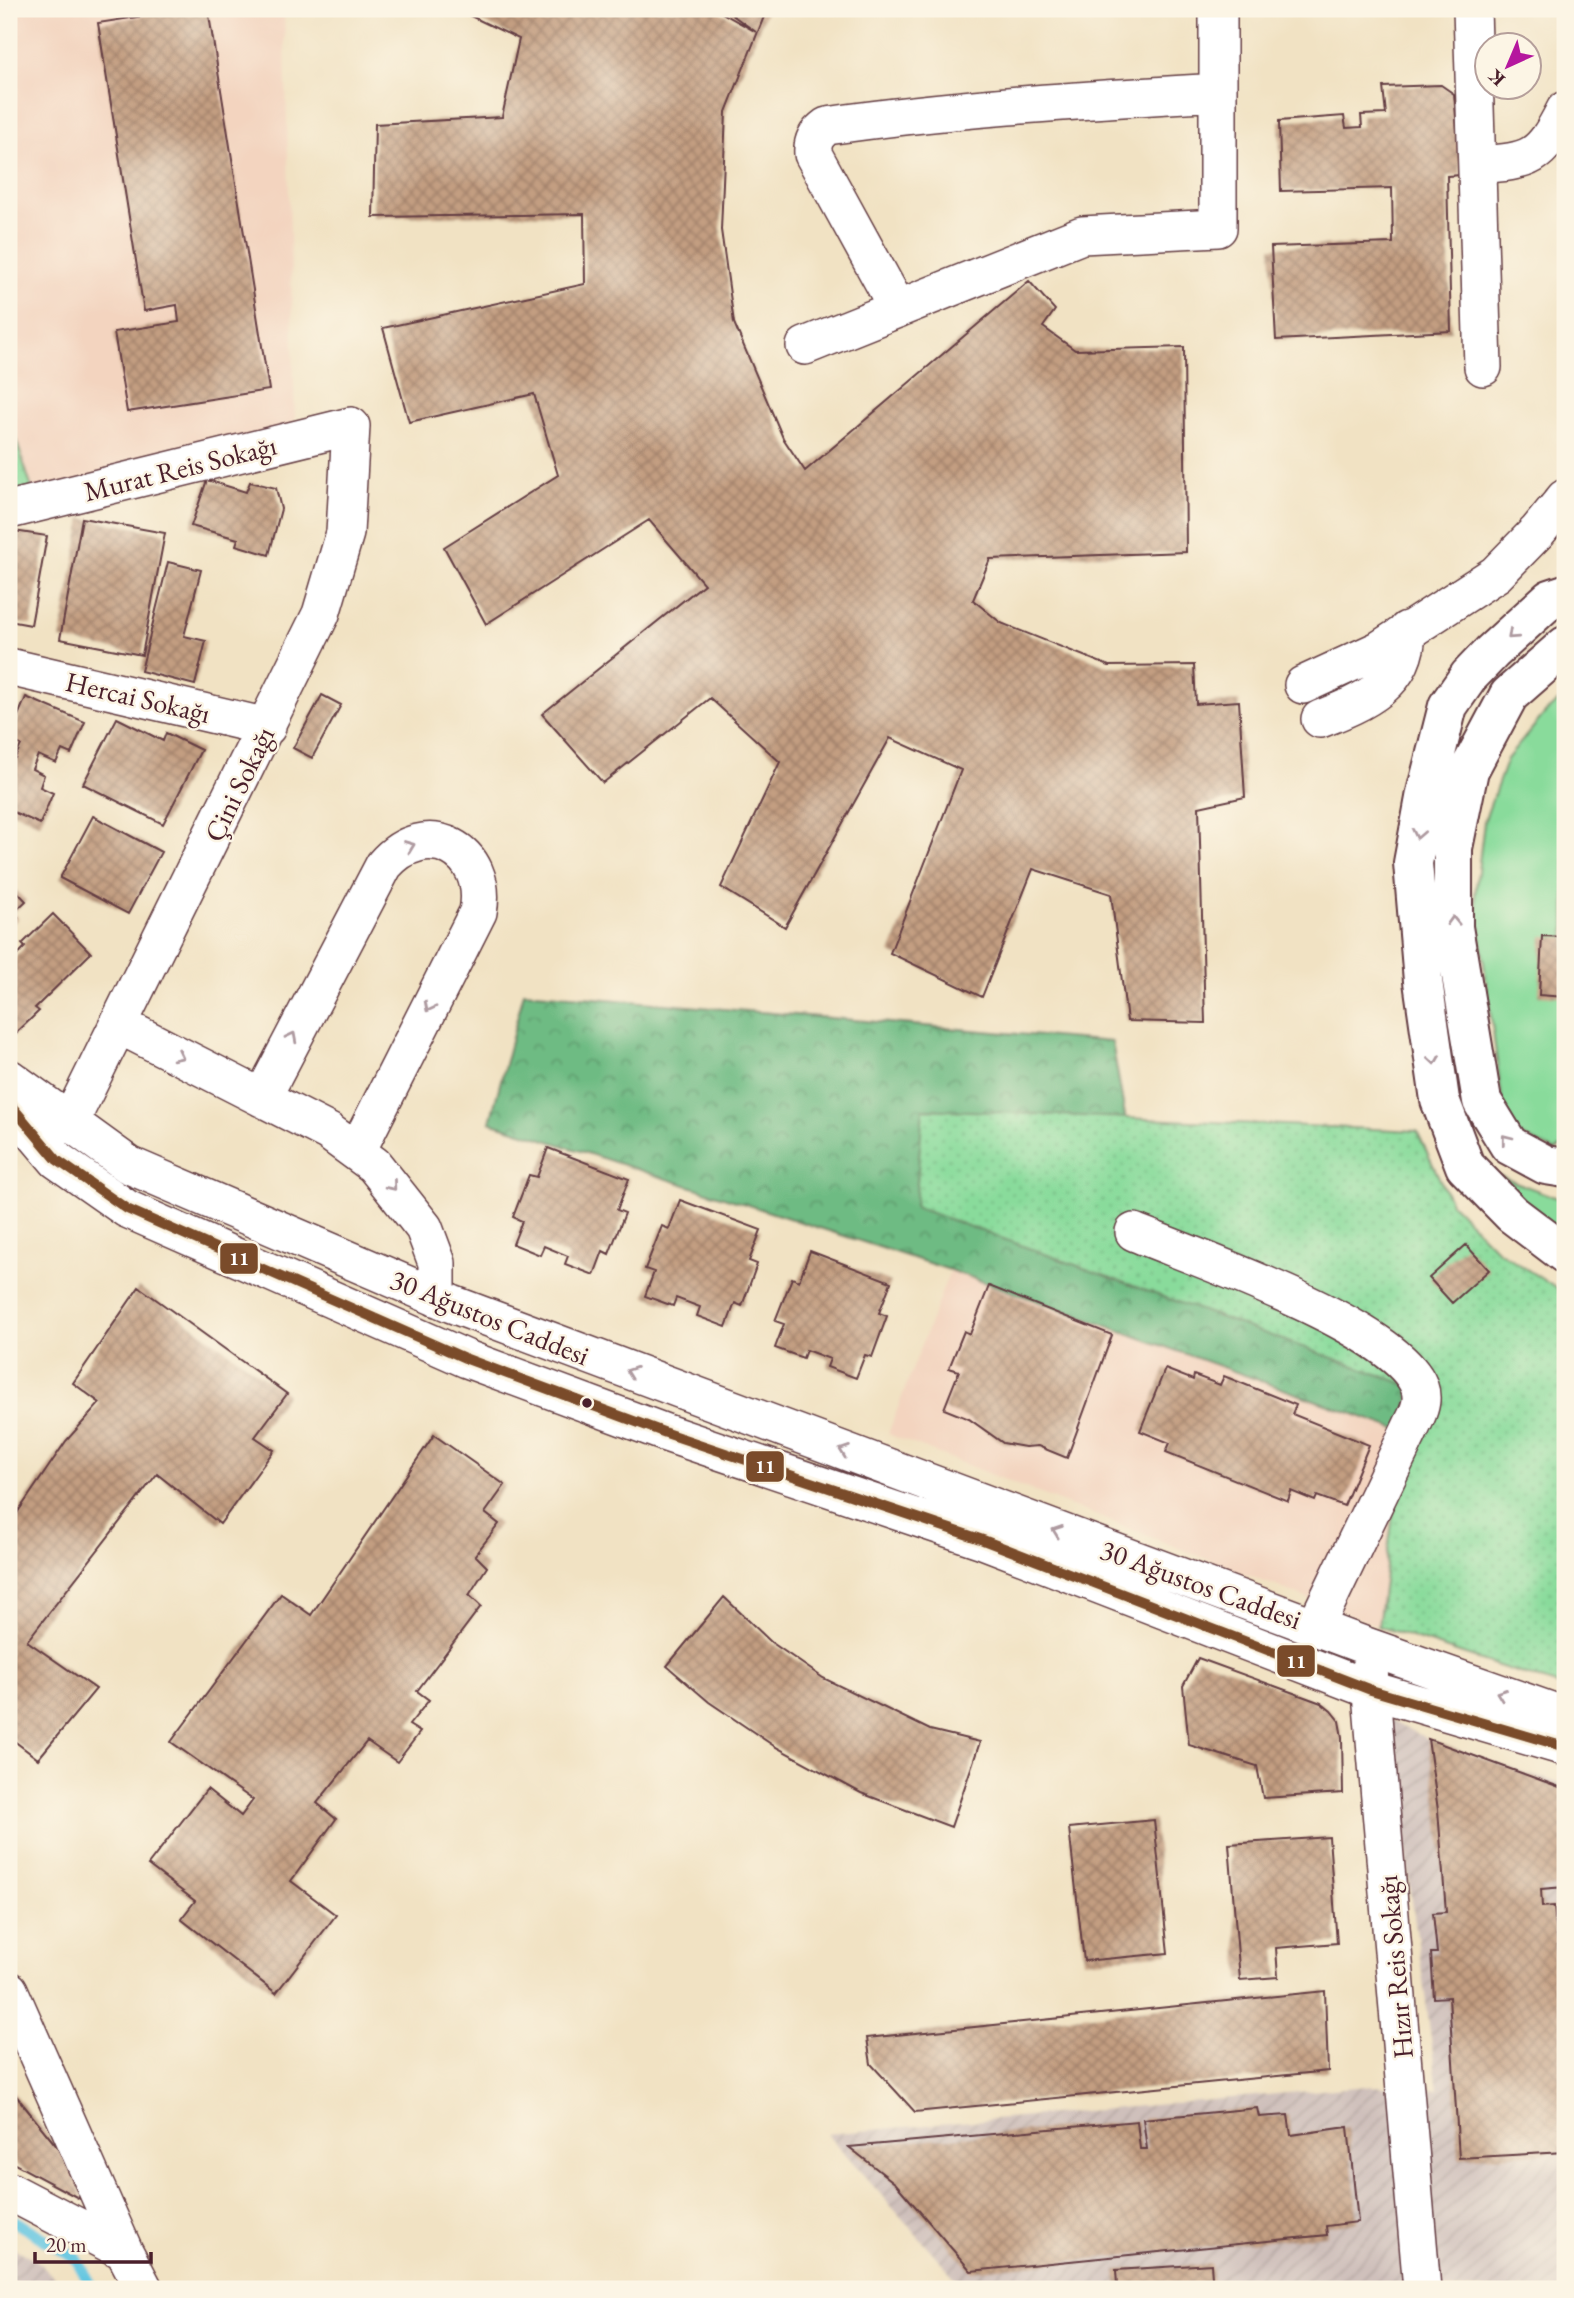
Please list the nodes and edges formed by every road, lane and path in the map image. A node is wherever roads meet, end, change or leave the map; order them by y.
1 (1218, 9) edge
2 (1472, 9) edge
3 (1218, 92) junction
4 (1565, 110) edge
5 (1478, 165) junction
6 (898, 309) junction
7 (805, 346) dead end
8 (1483, 367) dead end
9 (351, 426) joint
10 (1565, 498) edge
11 (9, 509) edge
12 (1565, 594) edge
13 (1407, 630) junction
14 (1565, 646) edge
15 (9, 667) edge
16 (1303, 685) dead end
17 (1320, 719) dead end
18 (267, 727) junction
19 (118, 1025) junction
20 (9, 1078) edge
21 (262, 1097) junction
22 (9, 1103) edge
23 (69, 1124) junction
24 (357, 1151) junction
25 (1565, 1168) edge
26 (1134, 1232) dead end
27 (1565, 1254) edge
28 (437, 1298) junction
29 (989, 1524) junction
30 (1315, 1627) junction
31 (1366, 1646) junction
32 (1371, 1690) junction
33 (1565, 1716) edge
34 (1565, 1747) edge
35 (9, 1990) edge
36 (9, 2191) edge
37 (124, 2251) junction
38 (144, 2289) edge
39 (1422, 2289) edge

1 - 3 street
2 - 5 street
3 - 6 street
3 - 6 street
4 - 5 street
5 - 8 street
6 - 7 street
9 - 11 street, Murat Reis Sokağı
9 - 18 street, Çini Sokağı
10 - 13 street
12 -> 27 main road
13 - 16 street
13 - 17 street
25 -> 14 main road
15 - 18 street, Hercai Sokağı
18 - 19 street, Çini Sokağı
19 -> 21 street
19 - 23 street, Çini Sokağı
20 - 23 street, 30 Ağustos Caddesi
21 - 24 street
21 -> 24 street
22 - 29 street, 30 Ağustos Caddesi
23 - 28 street, 30 Ağustos Caddesi
24 -> 28 street
26 - 30 street
29 -> 28 street, 30 Ağustos Caddesi
30 -> 29 street, 30 Ağustos Caddesi
29 - 32 street, 30 Ağustos Caddesi
30 - 31 street, 30 Ağustos Caddesi
31 - 32 street, Hızır Reis Sokağı
33 -> 31 street, 30 Ağustos Caddesi
32 - 34 street, 30 Ağustos Caddesi
32 - 39 street, Hızır Reis Sokağı
35 - 37 street
36 - 37 street
37 - 38 street

